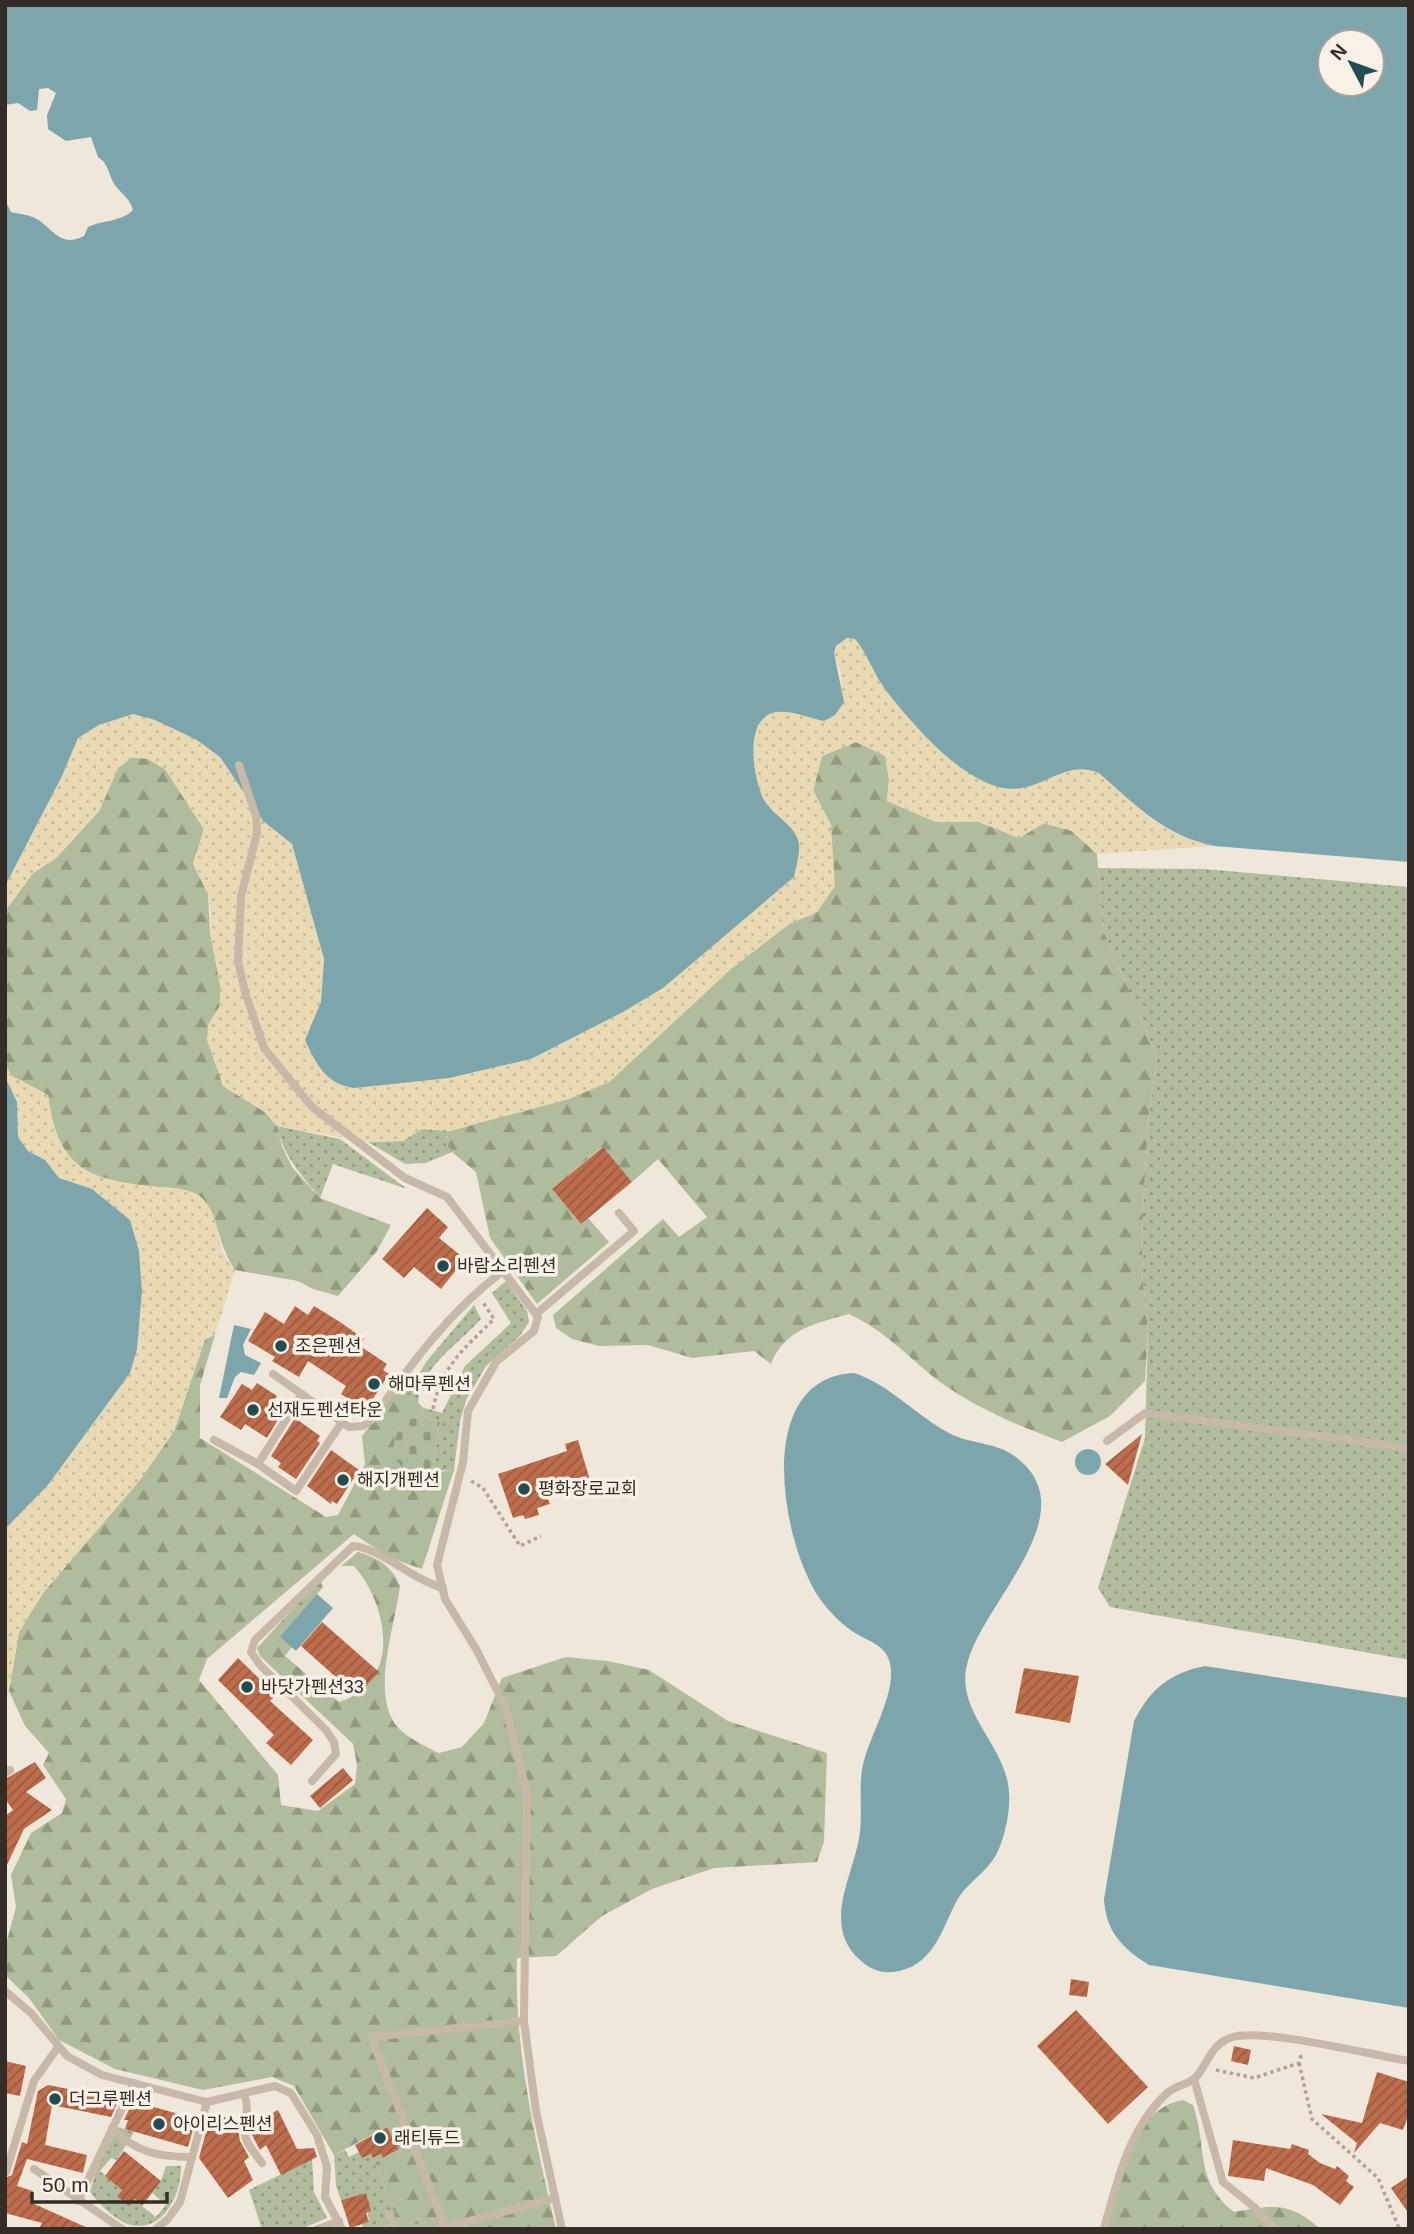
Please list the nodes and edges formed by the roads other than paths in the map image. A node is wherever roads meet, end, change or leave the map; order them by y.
1 (239, 765) dead end
2 (619, 1213) dead end
3 (504, 1270) junction
4 (536, 1314) junction
5 (273, 1374) dead end
6 (302, 1394) junction
7 (342, 1422) junction
8 (214, 1440) dead end
9 (1107, 1441) dead end
10 (1409, 1448) edge
11 (258, 1464) junction
12 (443, 1588) junction
13 (312, 1781) dead end
14 (7, 1991) edge
15 (524, 2021) junction
16 (58, 2047) junction
17 (1409, 2061) edge
18 (1194, 2079) junction
19 (134, 2083) junction
20 (244, 2094) junction
21 (207, 2102) junction
22 (112, 2128) junction
23 (191, 2157) junction
24 (262, 2163) dead end
25 (34, 2169) dead end
26 (6, 2172) edge
27 (555, 2198) junction
28 (78, 2201) junction
29 (389, 2214) dead end
30 (340, 2225) edge
31 (442, 2228) edge
32 (122, 2229) edge
33 (156, 2229) edge
34 (317, 2229) edge
35 (394, 2229) edge
36 (562, 2229) edge
37 (1104, 2229) edge
38 (1274, 2229) edge

1 - 3 lane
2 - 4 lane
3 - 4 lane
3 - 7 lane
4 - 12 lane
5 - 6 lane
6 - 7 lane
6 - 11 lane
7 - 11 lane
8 - 11 lane
9 - 10 lane
12 - 13 lane
12 - 15 lane
14 - 16 lane
15 - 27 lane
15 - 31 lane
16 - 19 lane
16 - 26 lane
17 - 18 lane
18 - 37 lane
18 - 38 lane
19 - 21 lane
19 - 22 lane
20 - 21 lane
20 - 24 lane
20 - 30 lane
21 - 23 lane
22 - 23 lane
22 - 28 lane
23 - 33 lane
25 - 28 lane
27 - 31 lane
27 - 36 lane
28 - 32 lane
29 - 35 lane
30 - 34 lane

